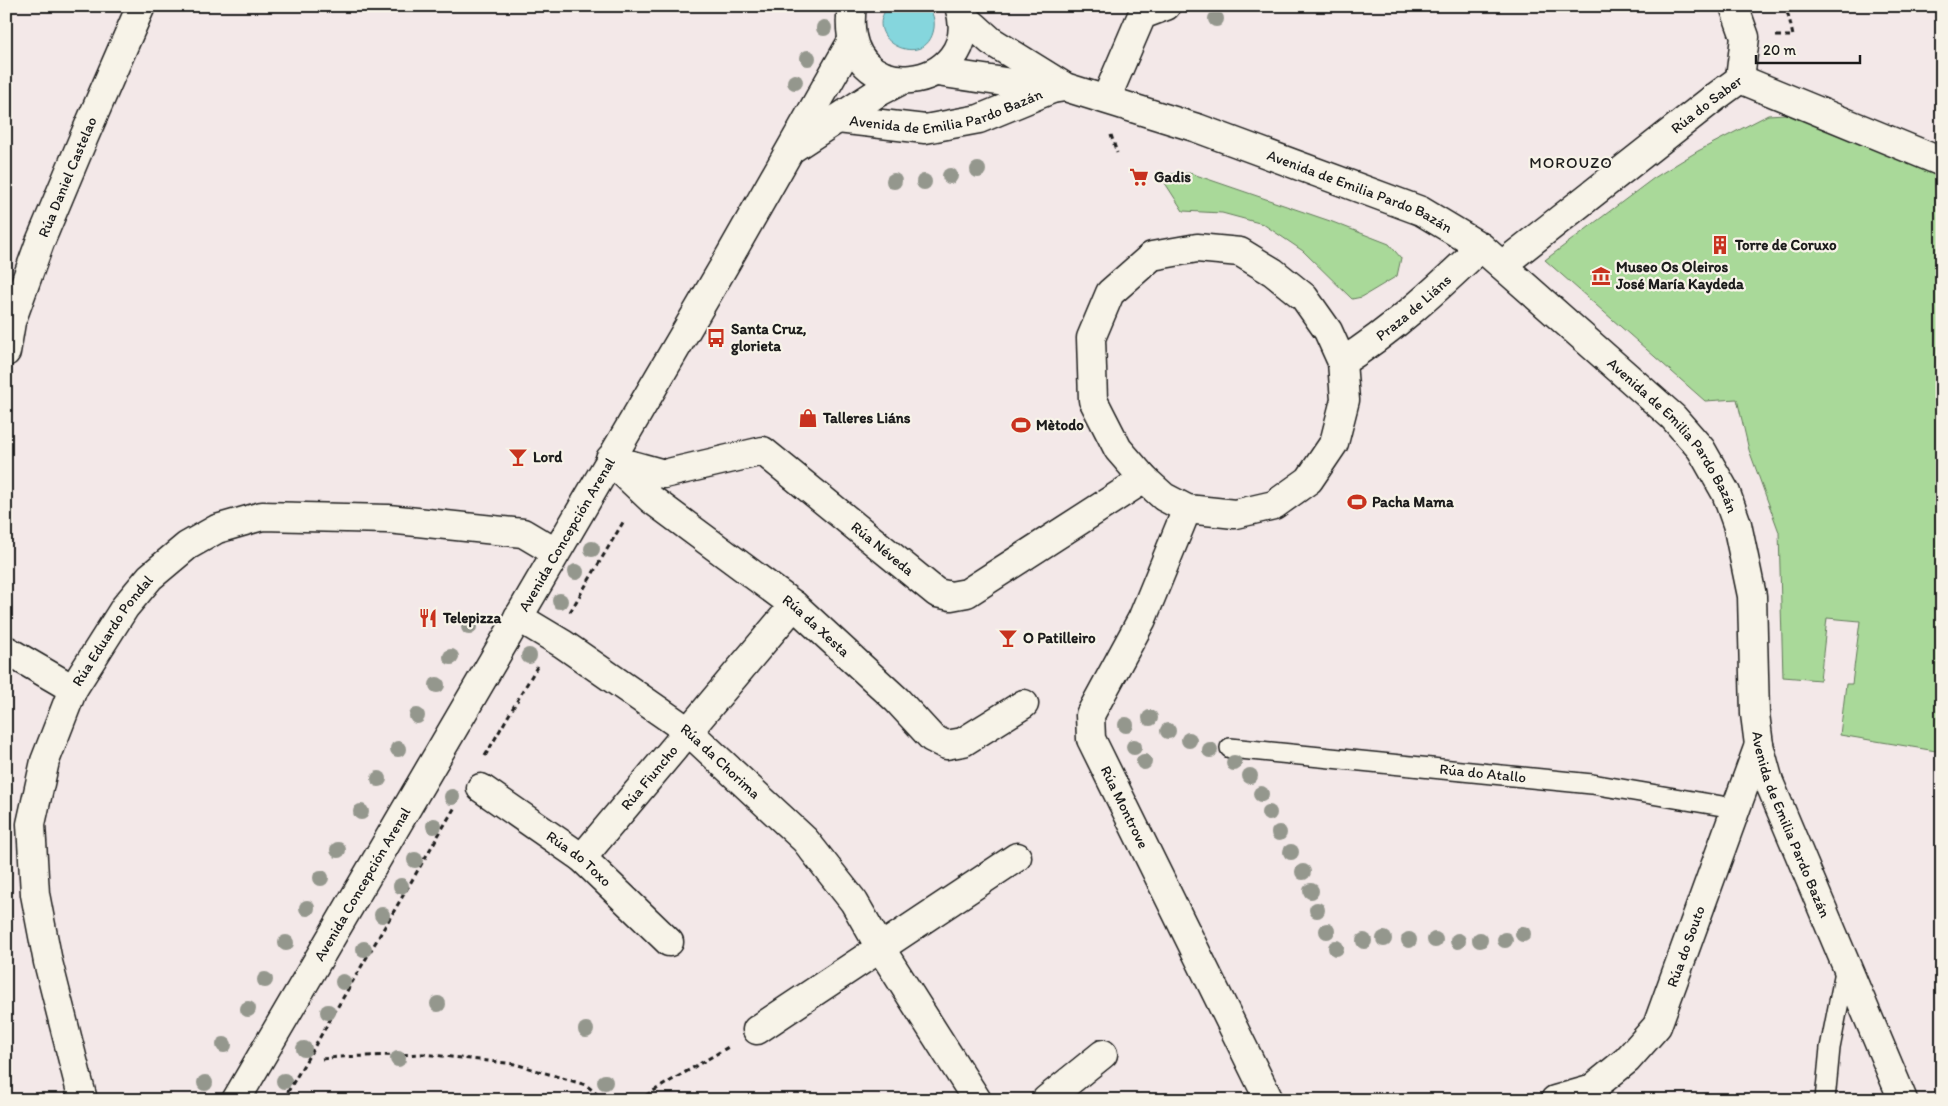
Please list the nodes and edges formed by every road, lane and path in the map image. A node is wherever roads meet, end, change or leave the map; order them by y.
1 (141, 6) edge
2 (852, 6) edge
3 (1166, 6) edge
4 (1734, 6) edge
5 (961, 11) edge
6 (852, 41) junction
7 (937, 72) junction
8 (1740, 79) junction
9 (902, 80) junction
10 (1059, 88) junction
11 (1106, 99) junction
12 (838, 119) junction
13 (790, 150) junction
14 (1942, 162) edge
15 (1480, 247) junction
16 (1502, 266) junction
17 (6, 352) edge
18 (1342, 362) junction
19 (610, 460) junction
20 (1144, 479) junction
21 (1187, 509) junction
22 (555, 552) junction
23 (794, 606) junction
24 (518, 617) junction
25 (6, 650) edge
26 (72, 689) junction
27 (1024, 704) dead end
28 (688, 731) junction
29 (1759, 745) junction
30 (1230, 748) dead end
31 (481, 788) dead end
32 (1734, 808) junction
33 (1017, 857) dead end
34 (582, 858) junction
35 (670, 942) dead end
36 (881, 949) junction
37 (1846, 966) junction
38 (757, 1030) joint
39 (1103, 1054) dead end
40 (322, 1059) dead end
41 (1591, 1095) edge
42 (83, 1100) edge
43 (236, 1100) edge
44 (604, 1100) edge
45 (638, 1100) edge
46 (977, 1100) edge
47 (1046, 1100) edge
48 (1269, 1100) edge
49 (1555, 1100) edge
50 (1825, 1100) edge
51 (1903, 1100) edge

1 - 17 street, Rúa Daniel Castelao
2 - 6 street, Avenida Concepción Arenal
3 - 11 street
4 - 8 street
5 - 7 street
5 - 10 street, Avenida de Emilia Pardo Bazán
6 - 9 street, Avenida Concepción Arenal
6 - 13 street, Avenida Concepción Arenal
7 - 9 street, Avenida Concepción Arenal
7 - 10 street, Avenida de Emilia Pardo Bazán
8 - 14 street, Rúa do Saber
8 - 16 street, Rúa do Saber
9 - 12 street, Avenida Concepción Arenal
10 - 11 street, Avenida de Emilia Pardo Bazán
10 - 12 street, Avenida de Emilia Pardo Bazán
11 - 15 street, Avenida de Emilia Pardo Bazán
12 - 13 street, Avenida Concepción Arenal
13 - 19 street, Avenida Concepción Arenal
15 - 16 street, Avenida de Emilia Pardo Bazán
15 - 18 street, Praza de Liáns
16 - 29 street, Avenida de Emilia Pardo Bazán
18 - 20 street
18 - 21 street
19 - 20 street, Rúa Néveda
19 - 22 street, Avenida Concepción Arenal
19 - 23 street, Rúa da Xesta
20 - 21 street
21 - 48 street, Rúa Montrove
22 - 24 street, Avenida Concepción Arenal
22 - 26 street, Rúa Eduardo Pondal
23 - 27 street, Rúa da Xesta
23 - 28 street, Rúa Fiuncho
24 - 28 street, Rúa da Chorima
24 - 43 street, Avenida Concepción Arenal
25 - 26 street
26 - 42 street, Rúa Eduardo Pondal
28 - 34 street, Rúa Fiuncho
28 - 36 street, Rúa da Chorima
29 - 32 street, Rúa do Souto
29 - 37 street, Avenida de Emilia Pardo Bazán
30 - 32 lane, Rúa do Atallo
31 - 34 street, Rúa do Toxo
32 - 41 street, Rúa do Souto
33 - 36 street
34 - 35 street, Rúa do Toxo
36 - 38 street
36 - 46 street, Rúa da Chorima
37 - 50 lane
37 - 51 street, Avenida de Emilia Pardo Bazán
38 - 45 path
39 - 47 street
40 - 44 path
41 - 49 street, Rúa do Souto

